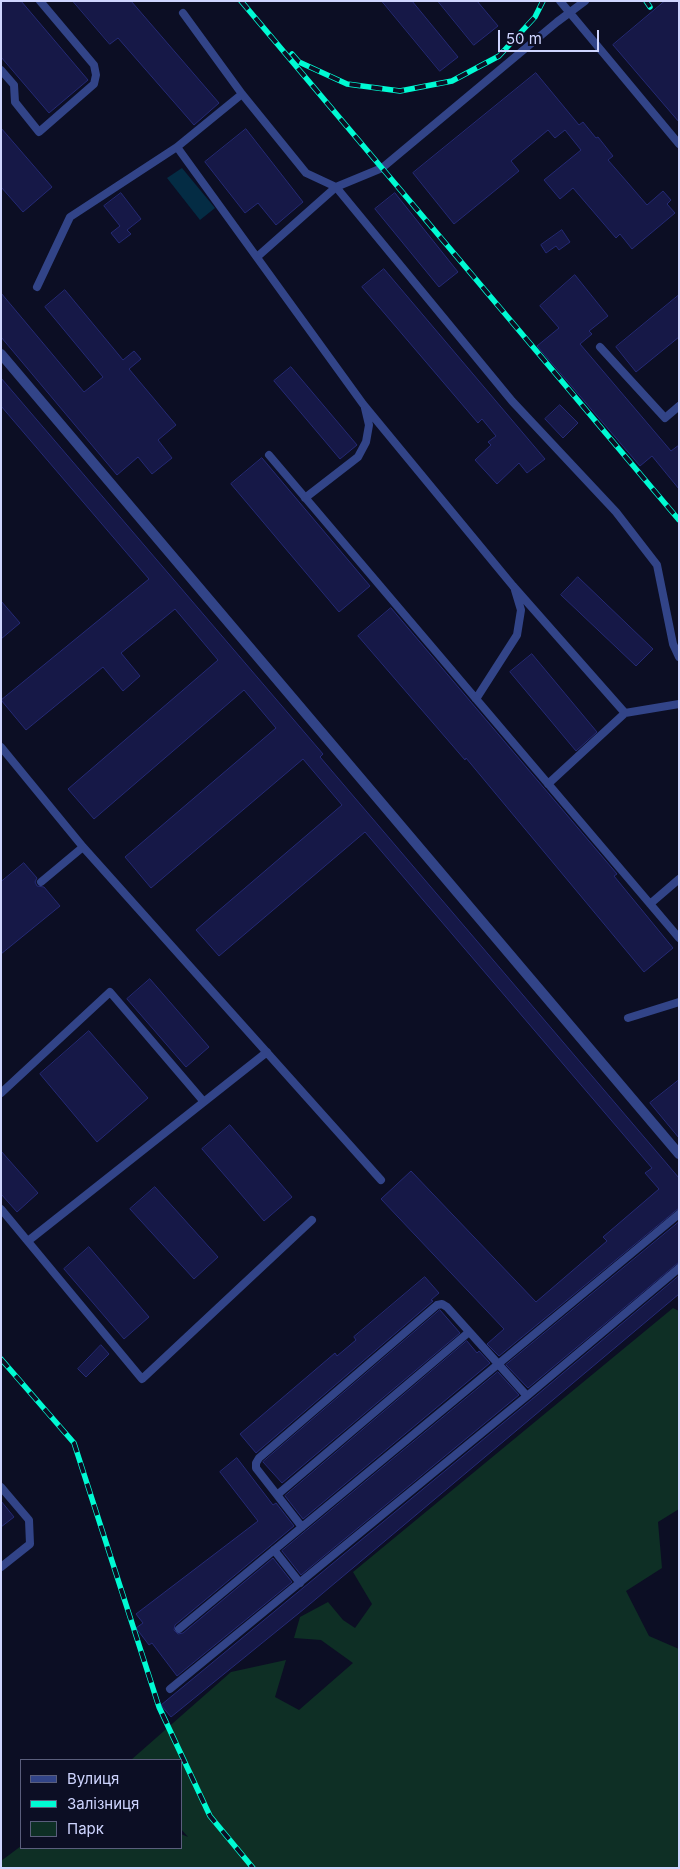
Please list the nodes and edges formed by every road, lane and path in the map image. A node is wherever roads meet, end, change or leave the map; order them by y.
1 (40, 1) edge
2 (560, 1) edge
3 (585, 1) edge
4 (569, 12) junction
5 (183, 14) dead end
6 (1, 70) edge
7 (242, 94) junction
8 (679, 144) edge
9 (177, 147) junction
10 (336, 187) junction
11 (257, 257) junction
12 (37, 287) dead end
13 (600, 346) dead end
14 (1, 354) edge
15 (364, 404) junction
16 (679, 406) edge
17 (269, 455) dead end
18 (306, 498) junction
19 (513, 586) junction
20 (679, 656) edge
21 (476, 699) junction
22 (679, 704) edge
23 (625, 714) junction
24 (1, 747) edge
25 (548, 784) junction
26 (83, 847) junction
27 (679, 879) edge
28 (40, 882) dead end
29 (650, 904) junction
30 (679, 938) edge
31 (679, 1002) edge
32 (628, 1018) dead end
33 (267, 1052) junction
34 (1, 1093) edge
35 (204, 1102) junction
36 (679, 1154) edge
37 (381, 1180) dead end
38 (1, 1208) edge
39 (679, 1214) edge
40 (312, 1220) dead end
41 (28, 1241) junction
42 (679, 1268) edge
43 (469, 1332) junction
44 (498, 1364) junction
45 (527, 1396) junction
46 (1, 1487) edge
47 (277, 1495) junction
48 (302, 1527) junction
49 (274, 1550) junction
50 (1, 1567) edge
51 (300, 1583) junction
52 (179, 1629) dead end
53 (170, 1689) dead end

1 - 6 lane
2 - 4 lane
3 - 4 lane
4 - 8 lane
4 - 10 lane
5 - 7 lane
7 - 9 lane
7 - 10 lane
9 - 11 lane
9 - 12 lane
10 - 11 lane
10 - 20 lane
11 - 15 lane
13 - 16 lane
14 - 36 street
15 - 18 lane
15 - 19 lane
17 - 18 lane
18 - 21 lane
19 - 21 lane
19 - 23 lane
21 - 25 lane
22 - 23 lane
23 - 25 lane
24 - 26 lane
25 - 29 lane
26 - 28 lane
26 - 33 lane
27 - 29 lane
29 - 30 lane
31 - 32 lane
33 - 35 lane
33 - 37 lane
34 - 35 lane
35 - 41 lane
38 - 41 lane
39 - 44 lane
40 - 41 lane
42 - 45 lane
43 - 44 lane
43 - 47 lane
43 - 47 lane
44 - 45 lane
44 - 48 lane
45 - 51 lane
46 - 50 lane
47 - 48 lane
48 - 49 lane
49 - 51 lane
49 - 52 lane
51 - 53 lane

